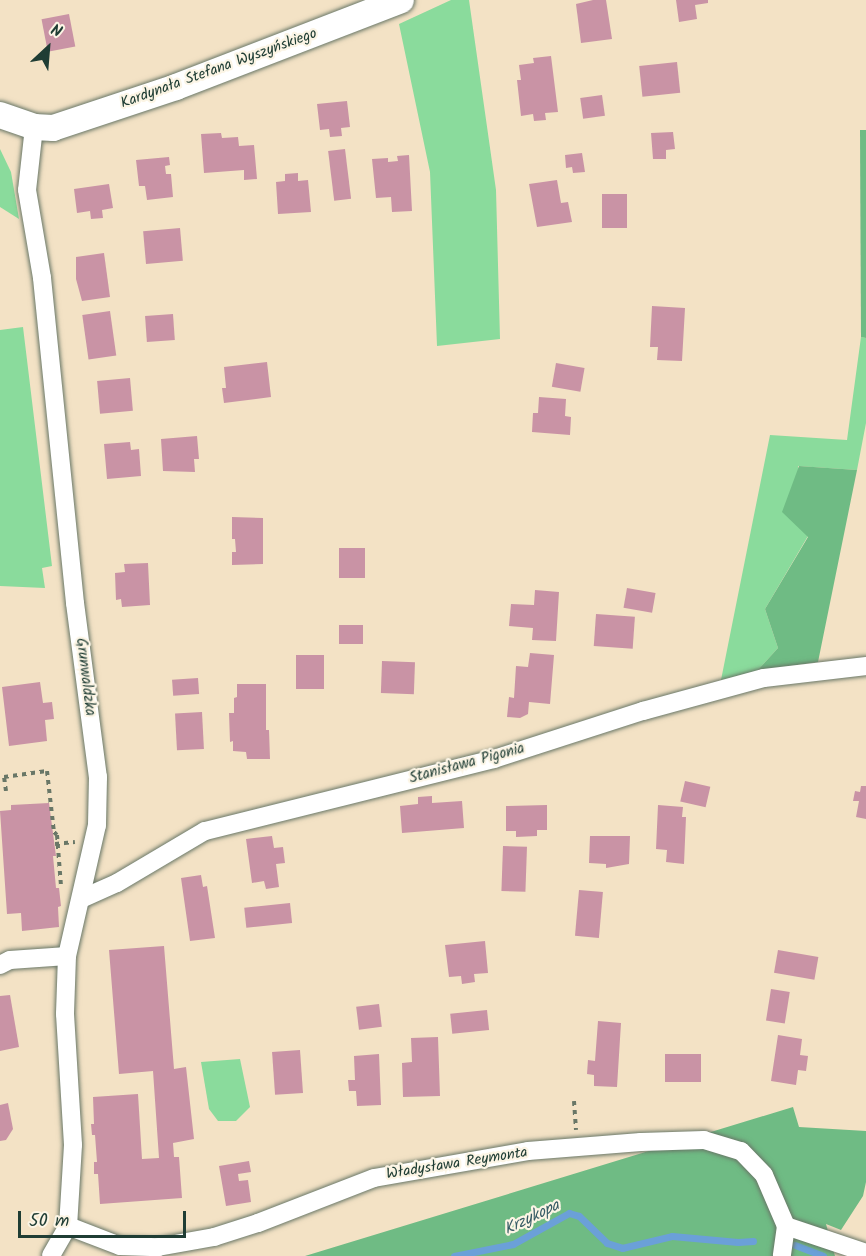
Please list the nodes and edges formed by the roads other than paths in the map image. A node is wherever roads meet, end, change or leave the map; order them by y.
1 (401, 0) edge
2 (0, 115) edge
3 (34, 127) junction
4 (866, 666) edge
5 (81, 899) junction
6 (67, 956) junction
7 (0, 965) edge
8 (68, 1226) junction
9 (786, 1226) junction
10 (866, 1253) edge
11 (51, 1256) edge
12 (782, 1256) edge

1 - 3 street, Kardynała Stefana Wyszyńskiego
2 - 3 street
3 - 5 street, Grunwaldzka
4 - 5 street, Stanisława Pigonia
5 - 6 street, Grunwaldzka
6 - 7 street
6 - 8 street, Grunwaldzka
8 - 9 street, Władysława Reymonta
8 - 11 street
9 - 10 street
9 - 12 street

